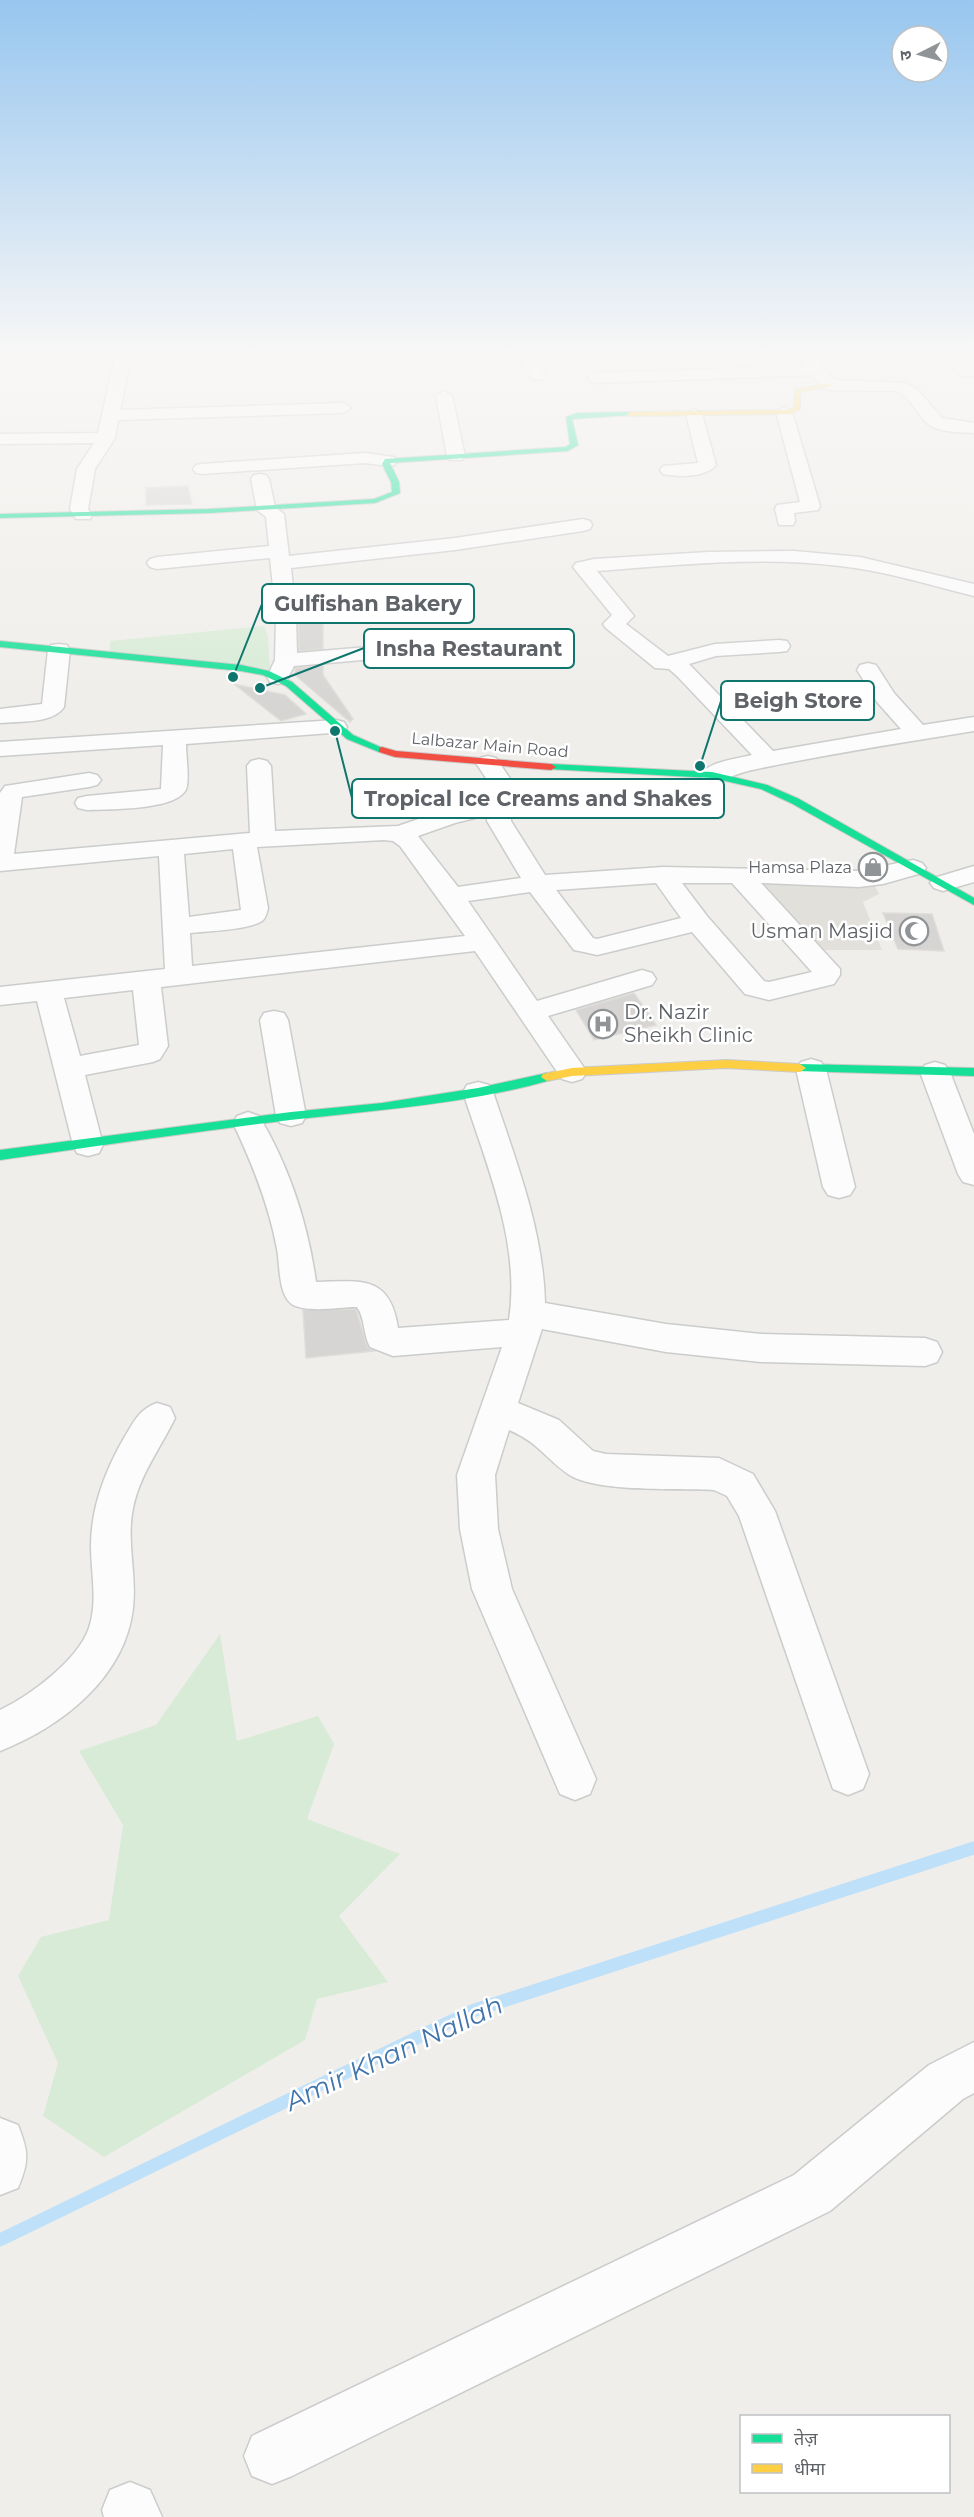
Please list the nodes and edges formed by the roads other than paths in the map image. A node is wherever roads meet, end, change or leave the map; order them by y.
1 (86, 469) edge
2 (209, 469) edge
3 (389, 469) edge
4 (685, 469) edge
5 (801, 469) edge
6 (202, 470) dead end
7 (669, 470) dead end
8 (260, 479) dead end
9 (266, 510) junction
10 (83, 515) junction
11 (0, 516) edge
12 (786, 521) dead end
13 (583, 525) dead end
14 (280, 557) junction
15 (157, 563) dead end
16 (974, 590) edge
17 (498, 642) dead end
18 (0, 644) edge
19 (779, 646) dead end
20 (59, 650) junction
21 (671, 662) junction
22 (282, 669) junction
23 (868, 670) dead end
24 (0, 716) edge
25 (974, 724) edge
26 (336, 727) junction
27 (916, 732) junction
28 (174, 737) junction
29 (92, 743) junction
30 (0, 749) edge
31 (768, 759) junction
32 (488, 763) junction
33 (259, 766) dead end
34 (712, 775) junction
35 (509, 803) junction
36 (85, 819) junction
37 (400, 834) junction
38 (254, 840) junction
39 (171, 848) junction
40 (0, 863) edge
41 (913, 868) junction
42 (739, 874) junction
43 (974, 874) edge
44 (663, 875) junction
45 (537, 883) junction
46 (943, 883) junction
47 (451, 896) junction
48 (974, 902) edge
49 (698, 922) junction
50 (177, 927) junction
51 (482, 942) junction
52 (179, 976) junction
53 (642, 979) dead end
54 (146, 980) junction
55 (49, 992) junction
56 (0, 996) edge
57 (530, 1012) junction
58 (274, 1020) dead end
59 (67, 1068) junction
60 (811, 1069) junction
61 (572, 1072) junction
62 (935, 1072) junction
63 (974, 1072) edge
64 (478, 1092) junction
65 (291, 1116) junction
66 (248, 1123) junction
67 (88, 1145) junction
68 (0, 1155) edge
69 (974, 1174) edge
70 (839, 1187) dead end
71 (526, 1322) junction
72 (925, 1352) dead end
73 (497, 1411) junction
74 (157, 1418) dead end
75 (0, 1731) edge
76 (848, 1774) dead end
77 (575, 1779) dead end
78 (974, 2066) edge
79 (0, 2143) edge
80 (0, 2170) edge
81 (272, 2456) dead end

1 - 10 street
2 - 6 street
3 - 9 street
4 - 7 street
5 - 12 street
8 - 9 street
9 - 10 street
9 - 14 street
10 - 11 street
13 - 14 street
14 - 15 street
14 - 22 street
16 - 21 street
17 - 22 street
18 - 20 street, Lalbazar Main Road
19 - 21 street
20 - 22 street, Lalbazar Main Road
20 - 24 street
21 - 31 street
22 - 26 street, Lalbazar Main Road
23 - 27 street
25 - 27 street
26 - 28 street
26 - 32 street, Lalbazar Main Road
27 - 31 street
28 - 29 street
28 - 36 street
29 - 30 street
29 - 36 street
31 - 34 street
32 - 34 street, Lalbazar Main Road
32 - 35 street
33 - 38 street
34 - 41 street, Lalbazar Main Road
35 - 37 street
35 - 45 street
36 - 39 street
36 - 40 street
36 - 40 street
37 - 38 street
37 - 47 street
38 - 39 street
38 - 50 street
39 - 50 street
41 - 42 street
41 - 46 street, Lalbazar Main Road
42 - 44 street
42 - 49 street
43 - 46 street
44 - 45 street
44 - 49 street
45 - 47 street
45 - 49 street
46 - 48 street, Lalbazar Main Road
47 - 51 street
50 - 52 street
51 - 52 street
51 - 57 street
52 - 54 street
53 - 57 street
54 - 55 street
54 - 59 street
55 - 56 street
55 - 59 street
57 - 61 street
58 - 65 street
59 - 67 street
60 - 61 street
60 - 62 street
60 - 70 street
61 - 64 street
62 - 63 street
62 - 69 street
64 - 65 street
64 - 71 street
65 - 66 street
66 - 67 street
66 - 71 street
67 - 68 street
71 - 72 street
71 - 73 street
73 - 76 street
73 - 77 street
74 - 75 street
78 - 81 street
79 - 80 street

